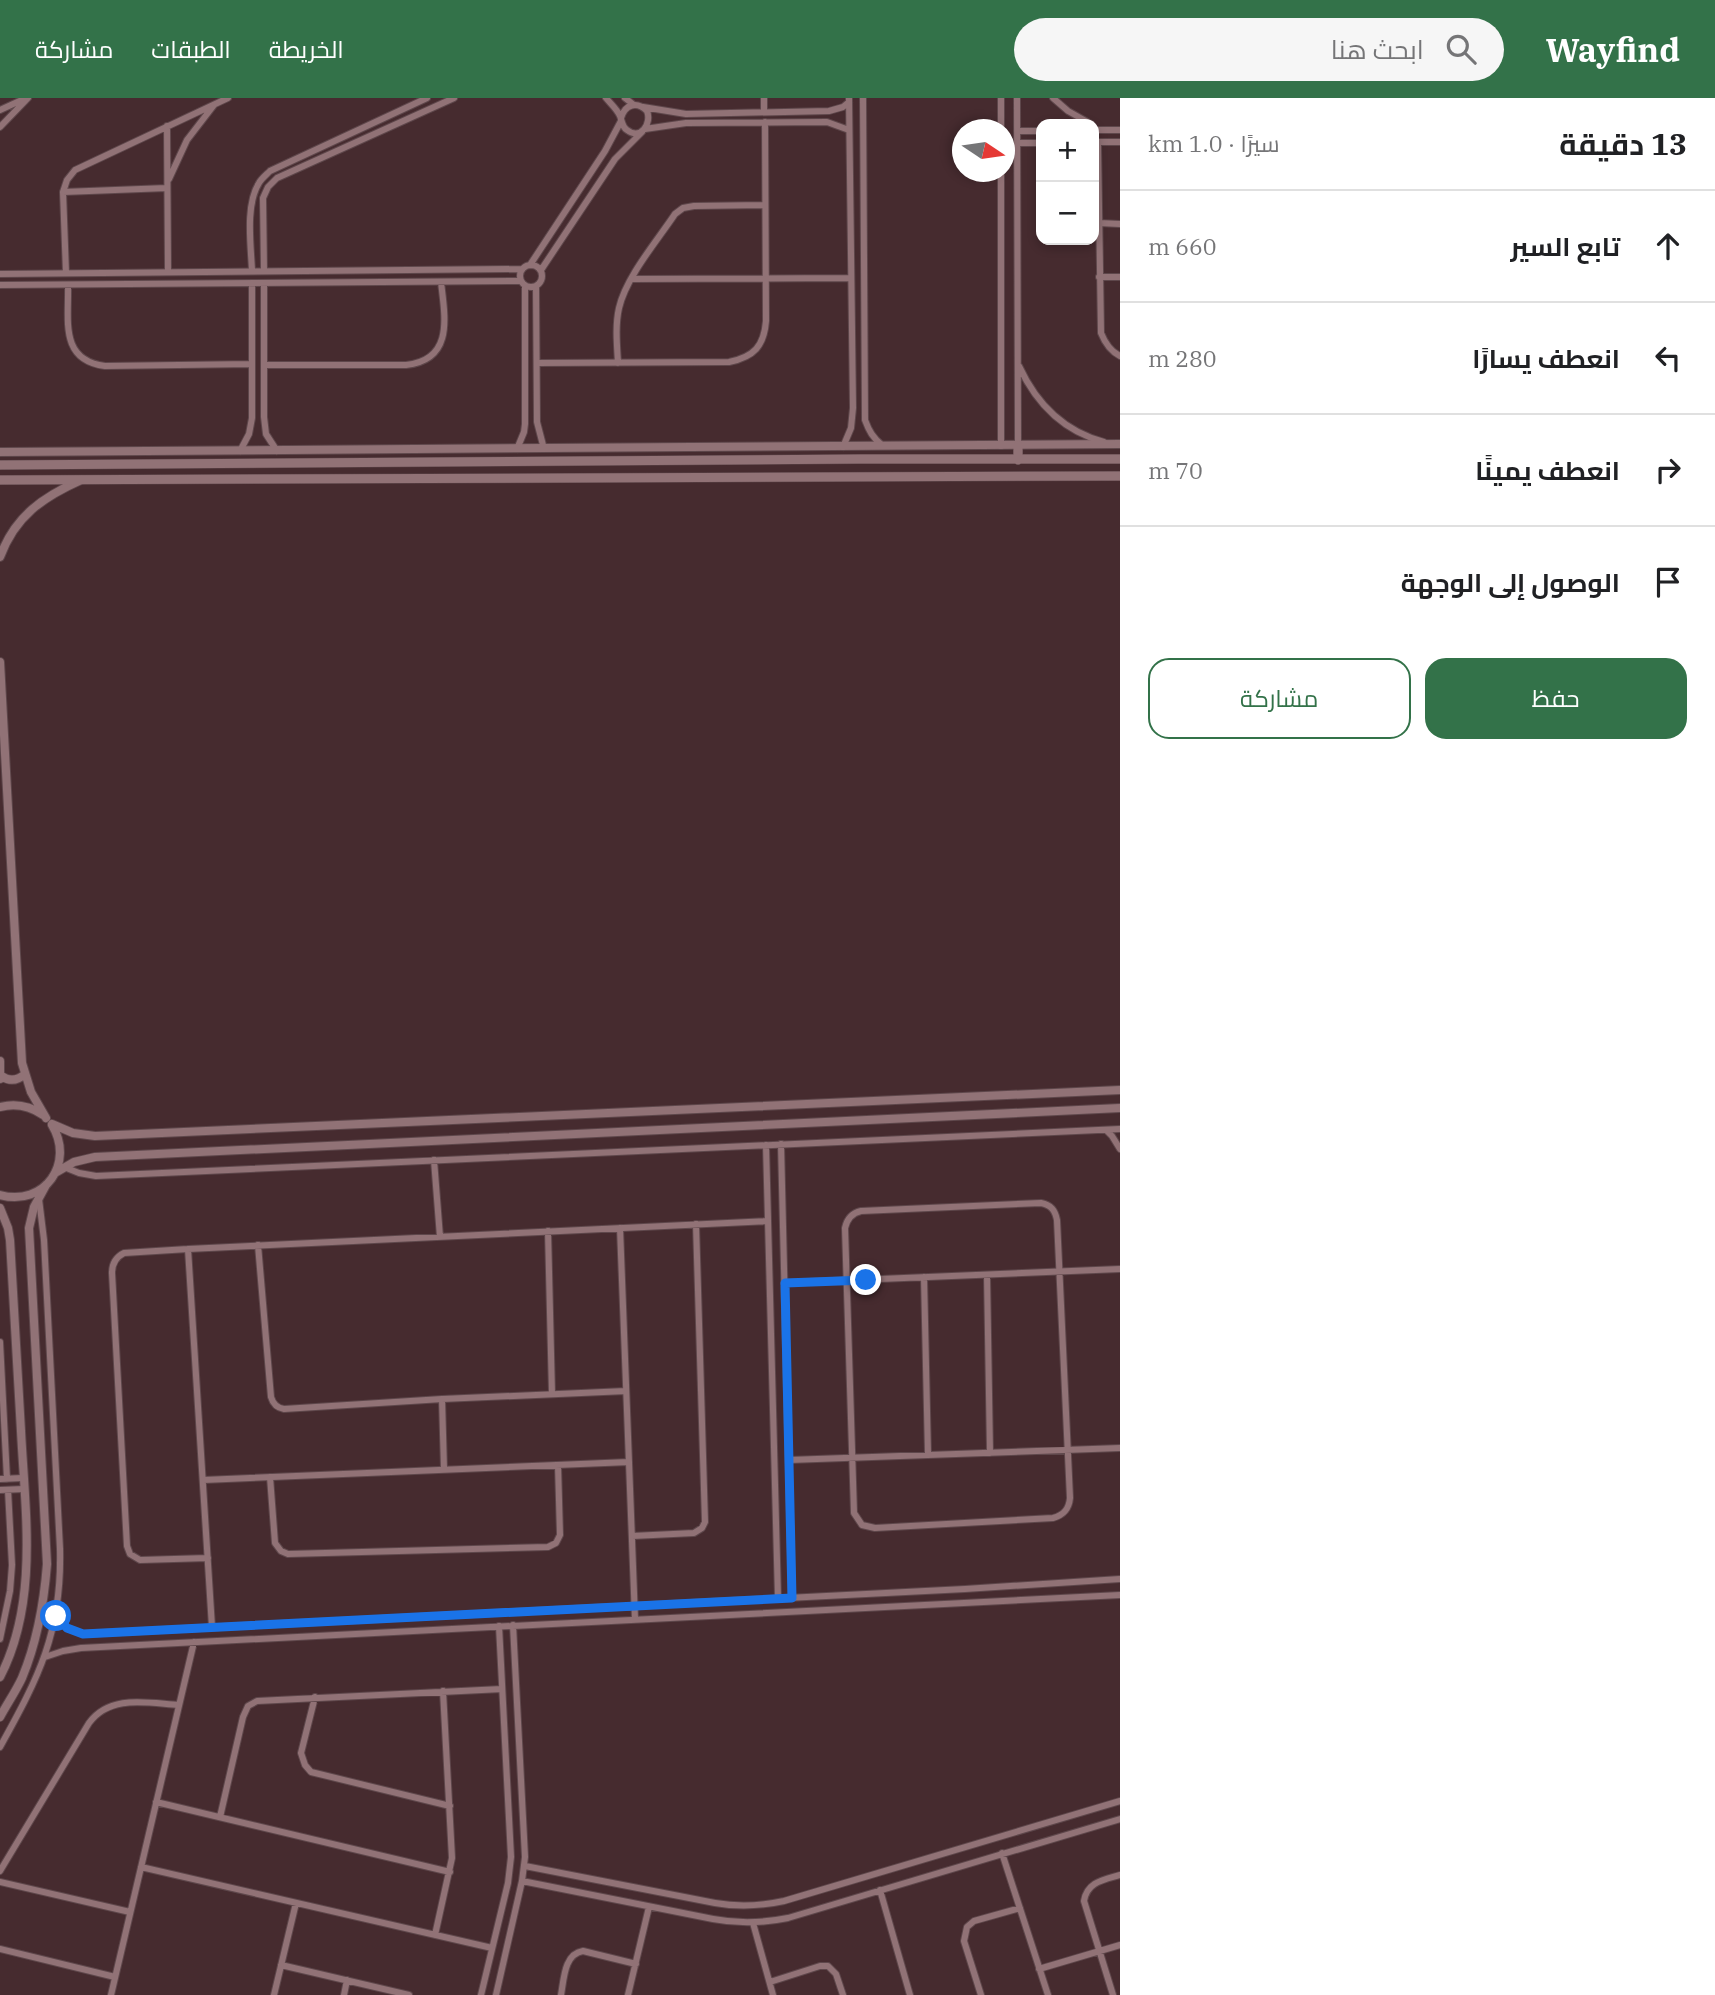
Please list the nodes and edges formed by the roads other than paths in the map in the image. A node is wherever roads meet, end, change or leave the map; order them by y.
1 (27, 98) edge
2 (228, 98) edge
3 (427, 98) edge
4 (454, 98) edge
5 (606, 98) edge
6 (625, 98) edge
7 (764, 98) edge
8 (863, 98) edge
9 (1001, 98) edge
10 (1017, 98) edge
11 (1053, 98) edge
12 (849, 100) edge
13 (215, 104) junction
14 (634, 105) junction
15 (643, 107) junction
16 (0, 110) edge
17 (764, 112) junction
18 (621, 119) junction
19 (1001, 119) edge
20 (1080, 119) edge
21 (765, 122) junction
22 (167, 126) junction
23 (0, 127) edge
24 (1099, 129) edge
25 (849, 130) junction
26 (1120, 130) edge
27 (643, 131) junction
28 (1017, 131) junction
29 (1036, 131) edge
30 (1099, 142) edge
31 (1120, 142) edge
32 (1017, 143) junction
33 (1036, 143) edge
34 (1001, 182) edge
35 (167, 185) junction
36 (63, 192) junction
37 (765, 205) junction
38 (1099, 223) edge
39 (1120, 224) edge
40 (1099, 245) edge
41 (530, 265) junction
42 (522, 269) junction
43 (541, 270) junction
44 (251, 271) junction
45 (264, 271) junction
46 (168, 272) junction
47 (66, 273) junction
48 (0, 274) edge
49 (1099, 277) junction
50 (1120, 277) edge
51 (765, 278) junction
52 (851, 278) junction
53 (631, 279) junction
54 (441, 282) junction
55 (252, 283) junction
56 (264, 283) junction
57 (523, 284) junction
58 (0, 285) edge
59 (68, 285) junction
60 (536, 286) junction
61 (1120, 356) edge
62 (537, 363) junction
63 (618, 363) junction
64 (1018, 363) junction
65 (252, 364) junction
66 (264, 365) junction
67 (1001, 400) junction
68 (1017, 400) junction
69 (264, 417) junction
70 (252, 418) junction
71 (1116, 444) edge
72 (884, 446) junction
73 (1001, 446) junction
74 (1018, 446) junction
75 (844, 447) junction
76 (861, 447) junction
77 (517, 449) junction
78 (544, 449) junction
79 (240, 451) junction
80 (277, 451) junction
81 (0, 452) edge
82 (861, 459) junction
83 (1120, 459) edge
84 (1018, 460) junction
85 (0, 465) edge
86 (1120, 476) edge
87 (0, 480) edge
88 (81, 480) junction
89 (0, 557) edge
90 (0, 662) edge
91 (0, 1061) edge
92 (25, 1074) junction
93 (0, 1077) edge
94 (1120, 1090) edge
95 (0, 1107) edge
96 (1120, 1108) edge
97 (49, 1121) junction
98 (1120, 1129) edge
99 (1106, 1130) junction
100 (781, 1144) junction
101 (766, 1145) junction
102 (1120, 1149) edge
103 (434, 1160) junction
104 (64, 1167) junction
105 (55, 1173) junction
106 (46, 1185) junction
107 (0, 1195) edge
108 (39, 1198) junction
109 (0, 1208) edge
110 (768, 1221) junction
111 (696, 1224) junction
112 (620, 1228) junction
113 (548, 1231) junction
114 (440, 1237) junction
115 (258, 1245) junction
116 (188, 1249) junction
117 (1120, 1269) edge
118 (1060, 1272) junction
119 (987, 1275) junction
120 (924, 1277) junction
121 (848, 1280) junction
122 (785, 1283) junction
123 (0, 1342) edge
124 (626, 1391) junction
125 (552, 1394) junction
126 (442, 1399) junction
127 (1120, 1448) edge
128 (1068, 1450) junction
129 (990, 1453) junction
130 (928, 1455) junction
131 (853, 1457) junction
132 (789, 1460) junction
133 (629, 1462) junction
134 (558, 1465) junction
135 (444, 1469) junction
136 (270, 1477) junction
137 (23, 1478) junction
138 (3, 1479) edge
139 (203, 1480) junction
140 (24, 1489) junction
141 (4, 1490) edge
142 (632, 1536) junction
143 (208, 1558) junction
144 (1120, 1579) edge
145 (1120, 1595) edge
146 (778, 1598) junction
147 (792, 1598) junction
148 (635, 1606) junction
149 (56, 1616) junction
150 (635, 1619) junction
151 (513, 1625) junction
152 (499, 1626) junction
153 (212, 1627) junction
154 (16, 1633) junction
155 (35, 1637) junction
156 (0, 1639) edge
157 (194, 1642) junction
158 (45, 1657) junction
159 (0, 1677) edge
160 (502, 1689) junction
161 (443, 1691) junction
162 (315, 1697) junction
163 (179, 1705) junction
164 (0, 1717) edge
165 (0, 1747) edge
166 (1120, 1801) edge
167 (156, 1802) junction
168 (450, 1806) junction
169 (220, 1817) junction
170 (1120, 1819) edge
171 (1002, 1853) junction
172 (525, 1866) junction
173 (141, 1867) junction
174 (0, 1871) edge
175 (450, 1872) junction
176 (1120, 1875) edge
177 (522, 1881) junction
178 (0, 1882) edge
179 (880, 1890) junction
180 (296, 1903) junction
181 (649, 1907) junction
182 (1020, 1908) junction
183 (130, 1912) junction
184 (753, 1923) junction
185 (435, 1935) junction
186 (1120, 1944) edge
187 (492, 1948) junction
188 (0, 1949) edge
189 (1099, 1951) junction
190 (635, 1964) junction
191 (281, 1965) junction
192 (1040, 1969) junction
193 (115, 1977) junction
194 (347, 1980) junction
195 (770, 1982) junction
196 (111, 1995) edge
197 (274, 1995) edge
198 (344, 1995) edge
199 (409, 1995) edge
200 (481, 1995) edge
201 (496, 1995) edge
202 (561, 1995) edge
203 (628, 1995) edge
204 (773, 1995) edge
205 (842, 1995) edge
206 (911, 1995) edge
207 (981, 1995) edge
208 (1048, 1995) edge
209 (1113, 1995) edge

1 - 16 street
1 - 23 street
2 - 13 street
3 - 44 street
4 - 45 street
5 - 18 street
6 - 14 street
7 - 17 street
8 - 72 street
9 - 19 street
10 - 28 street
11 - 20 street
12 - 17 street
12 - 25 street
13 - 22 street
13 - 35 street
14 - 15 street
14 - 18 street
15 - 17 street
15 - 27 street
18 - 27 street
18 - 41 street
21 - 25 street
21 - 27 street
21 - 37 street
22 - 35 street
22 - 36 street
24 - 26 street
25 - 52 street
27 - 43 street
28 - 29 street
28 - 32 street
30 - 31 street
32 - 33 street
32 - 64 street
34 - 67 street
35 - 36 street
35 - 46 street
36 - 47 street
37 - 51 street
37 - 53 street
38 - 39 street
40 - 49 street
41 - 42 street
41 - 43 street
42 - 45 street
42 - 57 street
43 - 60 street
44 - 45 street
44 - 46 street
46 - 47 street
47 - 48 street
49 - 50 street
49 - 61 street
51 - 52 street
51 - 53 street
51 - 63 street
52 - 75 street
53 - 63 street
54 - 56 street
54 - 57 street
54 - 66 street
55 - 56 street
55 - 59 street
55 - 65 street
56 - 66 street
57 - 60 street
57 - 77 street
58 - 59 street
59 - 65 street
60 - 62 street
62 - 63 street
62 - 78 street
64 - 68 street
64 - 71 street
65 - 70 street
66 - 69 street
67 - 68 street
67 - 73 street
68 - 74 street
69 - 70 street
69 - 80 street
70 - 79 street
71 - 74 street
72 - 73 street
72 - 76 street
73 - 74 street
74 - 84 main road
75 - 76 street
75 - 78 street
76 - 82 main road
77 - 78 street
77 - 80 street
79 - 80 street
79 - 81 street
82 - 84 main road
82 - 85 main road
83 - 84 main road
86 - 88 main road
87 - 88 main road
88 - 89 street
90 - 92 street
91 - 93 street
92 - 93 street
92 - 97 street
94 - 97 street
95 - 97 street
96 - 104 street
97 - 105 street
98 - 99 street
99 - 100 street
99 - 102 street
100 - 101 street
100 - 122 street
101 - 103 street
101 - 110 street
103 - 104 street
103 - 114 street
104 - 105 street
105 - 106 street
106 - 107 street
106 - 108 street
108 - 149 street
108 - 155 street
109 - 137 street
110 - 111 street
110 - 146 street
111 - 112 street
111 - 142 street
112 - 113 street
112 - 124 street
113 - 114 street
113 - 125 street
114 - 115 street
115 - 116 street
115 - 126 street
116 - 139 street
116 - 143 street
117 - 118 street
118 - 119 street
118 - 121 street
118 - 128 street
119 - 120 street
119 - 129 street
120 - 121 street
120 - 130 street
121 - 122 street
121 - 131 street
122 - 132 street
123 - 138 street
124 - 125 street
124 - 133 street
125 - 126 street
126 - 135 street
127 - 128 street
128 - 129 street
128 - 131 street
129 - 130 street
130 - 131 street
131 - 132 street
132 - 147 street
133 - 134 street
133 - 142 street
134 - 135 street
134 - 136 street
135 - 136 street
136 - 139 street
137 - 138 street
137 - 140 street
139 - 143 street
140 - 141 street
140 - 154 street
141 - 156 street
142 - 148 street
143 - 153 street
144 - 147 street
145 - 150 street
146 - 147 street
146 - 148 street
148 - 150 street
148 - 153 street
149 - 153 street
149 - 158 street
150 - 151 street
151 - 152 street
151 - 172 street
152 - 157 street
152 - 160 street
154 - 155 street
154 - 159 street
155 - 164 street
157 - 158 street
157 - 163 street
158 - 165 street
160 - 161 street
160 - 187 street
161 - 162 street
161 - 168 street
162 - 168 street
162 - 169 street
163 - 167 street
163 - 174 street
166 - 172 street
167 - 169 street
167 - 173 street
168 - 175 street
169 - 175 street
170 - 171 street
171 - 179 street
171 - 182 street
172 - 177 street
173 - 180 street
173 - 183 street
175 - 185 street
176 - 189 street
177 - 181 street
177 - 201 street
178 - 183 street
179 - 184 street
179 - 206 street
180 - 185 street
180 - 191 street
181 - 184 street
181 - 190 street
182 - 192 street
182 - 207 street
183 - 193 street
184 - 195 street
185 - 187 street
186 - 189 street
187 - 200 street
188 - 193 street
189 - 192 street
189 - 209 street
190 - 202 street
190 - 203 street
191 - 194 street
191 - 197 street
192 - 208 street
193 - 196 street
194 - 198 street
194 - 199 street
195 - 204 street
195 - 205 street

